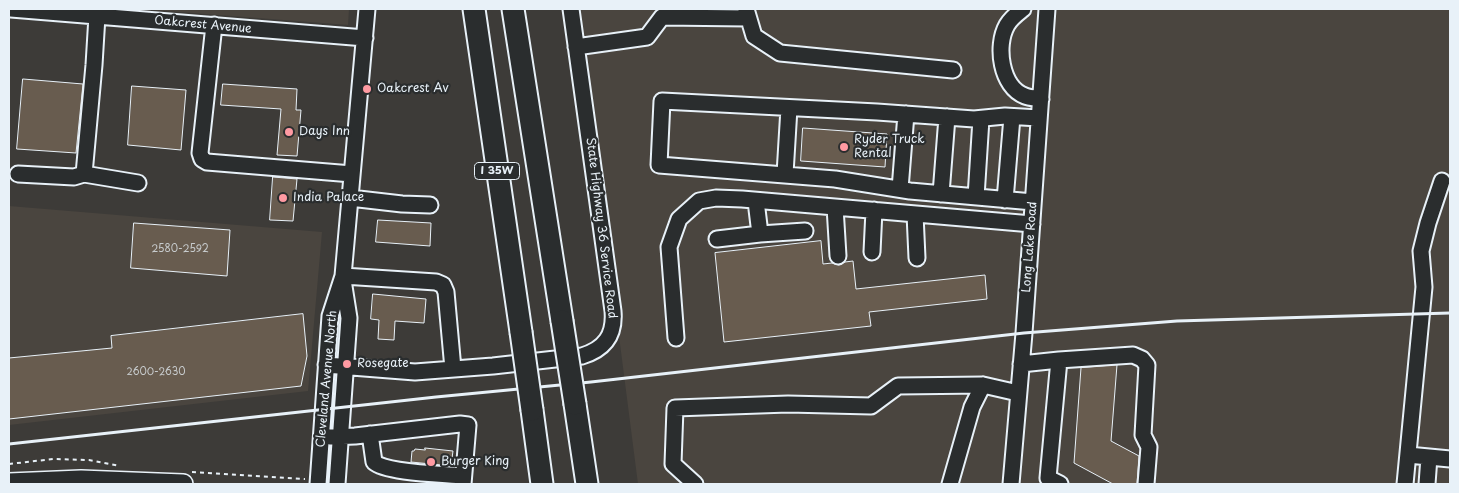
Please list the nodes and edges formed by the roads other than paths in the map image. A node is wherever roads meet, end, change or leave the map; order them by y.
1 (11, 9) edge
2 (367, 9) edge
3 (474, 9) edge
4 (513, 9) edge
5 (571, 9) edge
6 (1024, 9) edge
7 (1047, 9) edge
8 (747, 13) edge
9 (97, 16) junction
10 (214, 26) junction
11 (365, 38) junction
12 (576, 47) junction
13 (953, 70) dead end
14 (1041, 98) junction
15 (789, 108) junction
16 (906, 114) junction
17 (1012, 116) junction
18 (947, 117) junction
19 (1039, 118) junction
20 (981, 119) junction
21 (18, 174) dead end
22 (84, 174) junction
23 (352, 174) junction
24 (785, 174) junction
25 (1442, 181) dead end
26 (138, 183) dead end
27 (900, 190) junction
28 (941, 194) junction
29 (976, 197) junction
30 (350, 198) junction
31 (1005, 200) junction
32 (756, 201) junction
33 (1033, 202) junction
34 (430, 205) dead end
35 (835, 207) junction
36 (874, 210) junction
37 (915, 214) junction
38 (1032, 224) junction
39 (804, 230) dead end
40 (760, 234) junction
41 (717, 238) dead end
42 (872, 252) dead end
43 (838, 256) dead end
44 (917, 258) dead end
45 (343, 276) junction
46 (676, 338) dead end
47 (1058, 360) junction
48 (1021, 364) junction
49 (326, 365) junction
50 (345, 366) junction
51 (453, 369) junction
52 (983, 385) junction
53 (1018, 393) junction
54 (370, 434) junction
55 (322, 436) junction
56 (340, 437) junction
57 (1408, 455) junction
58 (1429, 457) junction
59 (1450, 459) edge
60 (463, 480) edge
61 (9, 483) edge
62 (183, 484) edge
63 (318, 484) edge
64 (337, 484) edge
65 (542, 484) edge
66 (587, 484) edge
67 (695, 484) edge
68 (950, 484) edge
69 (1011, 484) edge
70 (1060, 484) edge
71 (1146, 484) edge
72 (1405, 484) edge
73 (1427, 484) edge

1 - 9 street, Oakcrest Avenue
2 - 11 street, Cleveland Avenue North
3 - 65 highway, I 35W, bridge
4 - 66 highway, I 35W, bridge
5 - 12 street, State Highway 36 Service Road
6 - 14 street
7 - 14 street, Long Lake Road
8 - 12 street
8 - 13 street
9 - 10 street, Oakcrest Avenue
9 - 22 street
10 - 11 street, Oakcrest Avenue
10 - 23 street
11 - 23 street, Cleveland Avenue North
12 - 51 street, State Highway 36 Service Road
14 - 19 street, Long Lake Road
15 - 16 street
15 - 24 street
15 - 24 street
16 - 18 street
16 - 27 street
17 - 19 street
17 - 20 street
17 - 31 street
18 - 20 street
18 - 28 street
19 - 33 street, Long Lake Road
20 - 29 street
21 - 22 street
22 - 26 street
23 - 30 street, Cleveland Avenue North
24 - 27 street
25 - 57 street
27 - 28 street
28 - 29 street
29 - 31 street
30 - 34 street
30 - 45 street, Cleveland Avenue North
31 - 33 street
32 - 35 street
32 - 40 street
32 - 46 street
33 - 38 street, Long Lake Road
35 - 36 street
35 - 43 street
36 - 37 street
36 - 42 street
37 - 38 street
37 - 44 street
38 - 48 street, Long Lake Road
39 - 40 street
40 - 41 street
45 - 49 street, Cleveland Avenue North
45 - 50 street, Cleveland Avenue North
45 - 51 street
47 - 48 street
47 - 70 street
47 - 71 street
48 - 53 street, Long Lake Road
49 - 50 street, State Highway 36 Service Road
49 - 55 street, Cleveland Avenue North
50 - 51 street, State Highway 36 Service Road
50 - 56 street, Cleveland Avenue North
52 - 53 street
52 - 67 street
52 - 68 street
53 - 69 street, Long Lake Road
54 - 56 street
54 - 60 street
54 - 60 street
55 - 56 street
55 - 63 street, Cleveland Avenue North
56 - 64 street, Cleveland Avenue North
57 - 58 street
57 - 72 street
58 - 59 street
58 - 73 street
61 - 62 main road

